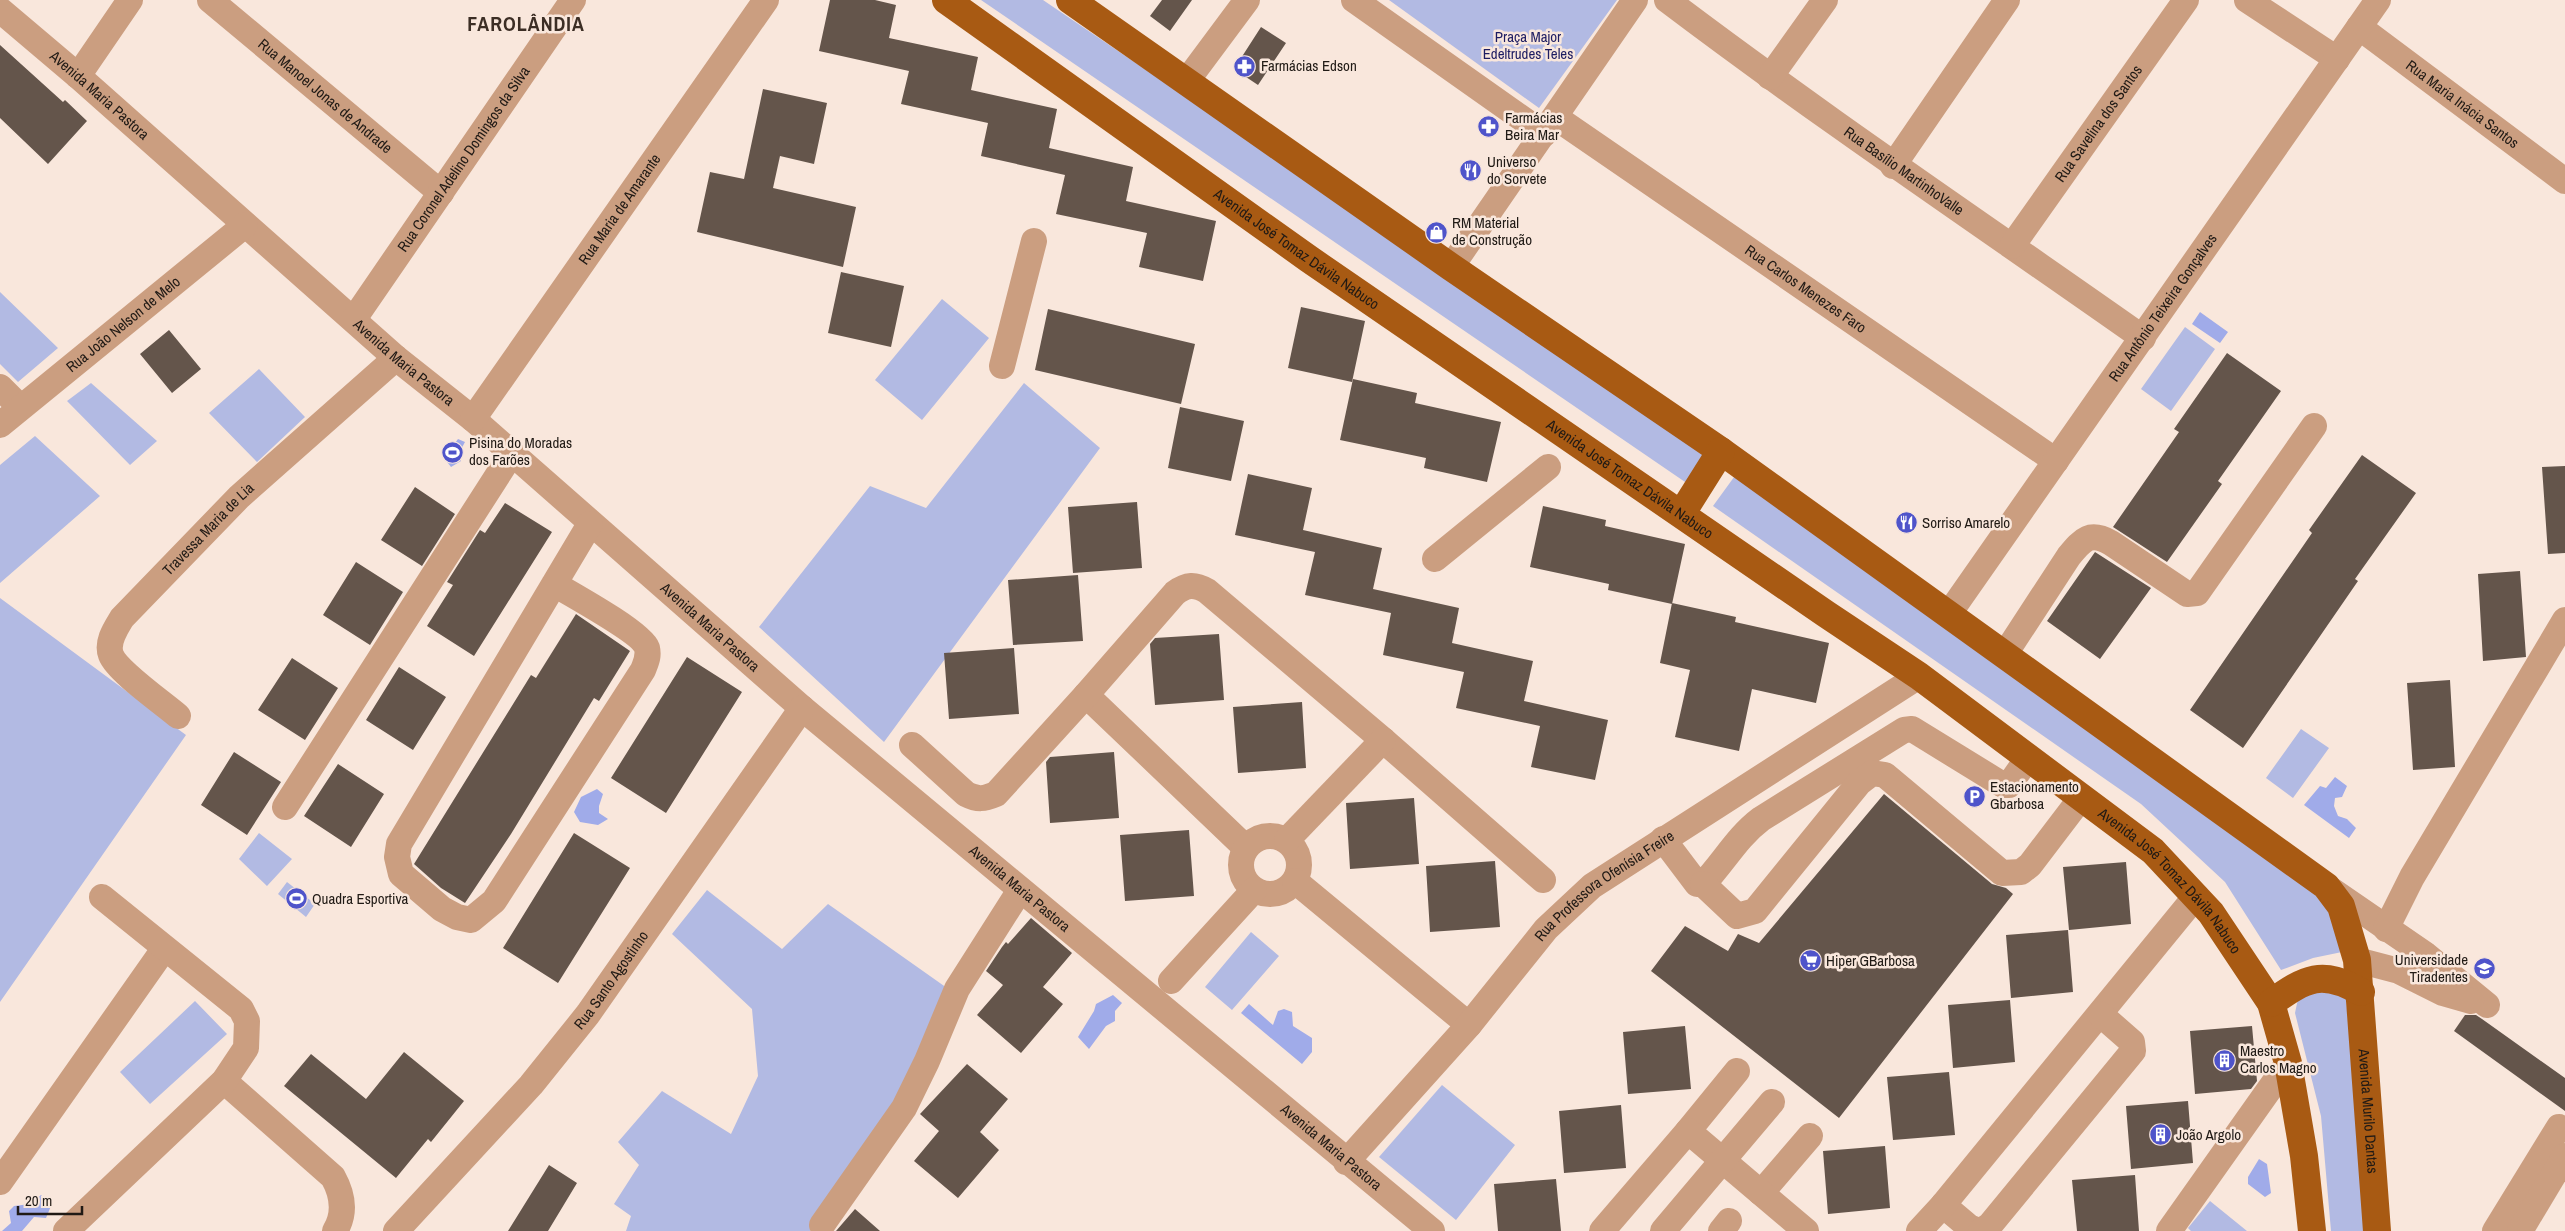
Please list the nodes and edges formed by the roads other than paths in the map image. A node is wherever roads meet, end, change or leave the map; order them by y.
1 (130, 0) edge
2 (210, 0) edge
3 (573, 0) edge
4 (766, 0) edge
5 (946, 0) edge
6 (1070, 0) edge
7 (1247, 0) edge
8 (1354, 0) edge
9 (1635, 0) edge
10 (1667, 0) edge
11 (1825, 0) edge
12 (2007, 0) edge
13 (2186, 0) edge
14 (2247, 0) edge
15 (2378, 0) edge
16 (0, 10) edge
17 (2360, 27) junction
18 (2337, 59) junction
19 (78, 76) junction
20 (1770, 77) junction
21 (1186, 82) junction
22 (1549, 126) junction
23 (1894, 166) junction
24 (2565, 181) edge
25 (441, 193) junction
26 (245, 225) junction
27 (1034, 241) dead end
28 (2012, 246) junction
29 (1450, 267) junction
30 (354, 319) junction
31 (2143, 338) junction
32 (396, 358) junction
33 (1002, 366) dead end
34 (0, 388) edge
35 (20, 407) junction
36 (473, 419) junction
37 (0, 424) edge
38 (2314, 426) dead end
39 (1721, 451) junction
40 (512, 453) junction
41 (2056, 461) junction
42 (1548, 467) dead end
43 (1682, 513) junction
44 (590, 524) junction
45 (1434, 559) dead end
46 (554, 584) junction
47 (1948, 615) junction
48 (2565, 620) edge
49 (2005, 654) junction
50 (1920, 676) junction
51 (1086, 695) junction
52 (802, 708) junction
53 (178, 716) dead end
54 (1383, 740) junction
55 (912, 745) dead end
56 (2028, 758) junction
57 (2082, 798) junction
58 (285, 808) dead end
59 (1663, 839) junction
60 (1287, 840) junction
61 (1246, 848) junction
62 (1543, 880) dead end
63 (1295, 881) junction
64 (1703, 884) junction
65 (2326, 886) junction
66 (1020, 890) junction
67 (1254, 890) junction
68 (102, 897) dead end
69 (2189, 904) junction
70 (2386, 928) junction
71 (164, 949) junction
72 (2357, 960) junction
73 (1172, 981) dead end
74 (2361, 992) junction
75 (2271, 1002) junction
76 (2100, 1014) junction
77 (1469, 1026) junction
78 (2288, 1063) junction
79 (1737, 1071) dead end
80 (224, 1082) junction
81 (1772, 1102) dead end
82 (2559, 1127) dead end
83 (1688, 1131) junction
84 (1810, 1136) dead end
85 (2565, 1156) edge
86 (1722, 1160) junction
87 (1346, 1162) junction
88 (0, 1182) edge
89 (1761, 1193) junction
90 (1943, 1205) junction
91 (822, 1225) dead end
92 (399, 1230) edge
93 (66, 1231) edge
94 (335, 1231) edge
95 (1432, 1231) edge
96 (1602, 1231) edge
97 (1663, 1231) edge
98 (1806, 1231) edge
99 (1918, 1231) edge
100 (1980, 1231) edge
101 (2169, 1231) edge
102 (2312, 1231) edge
103 (2377, 1231) edge
104 (2495, 1231) edge
105 (2520, 1231) edge

1 - 19 street
2 - 25 street, Rua Manoel Jonas de Andrade
3 - 25 street, Rua Coronel Adelino Domingos da Silva
4 - 36 street, Rua Maria de Amarante
5 - 43 main road, Avenida José Tomaz Dávila Nabuco
6 - 21 main road
7 - 21 street
8 - 22 street, Rua Carlos Menezes Faro
9 - 22 street
10 - 20 street, Rua Basílio MartinhoValle
11 - 20 street
12 - 23 street
13 - 28 street, Rua Savelina dos Santos
14 - 18 street
15 - 17 street, Rua Antônio Teixeira Gonçalves
16 - 19 street, Avenida Maria Pastora
17 - 18 street, Rua Antônio Teixeira Gonçalves
17 - 24 street, Rua Maria Inácia Santos
18 - 31 street, Rua Antônio Teixeira Gonçalves
19 - 26 street, Avenida Maria Pastora
20 - 23 street, Rua Basílio MartinhoValle
21 - 29 main road
22 - 29 street
22 - 41 street, Rua Carlos Menezes Faro
23 - 28 street, Rua Basílio MartinhoValle
25 - 30 street, Rua Coronel Adelino Domingos da Silva
26 - 30 street, Avenida Maria Pastora
26 - 35 street, Rua João Nelson de Melo
27 - 33 street
28 - 31 street, Rua Basílio MartinhoValle
29 - 39 main road
30 - 32 street, Avenida Maria Pastora
31 - 41 street, Rua Antônio Teixeira Gonçalves
32 - 36 street, Avenida Maria Pastora
32 - 53 street, Travessa Maria de Lia
34 - 35 street
35 - 37 street, Rua João Nelson de Melo
36 - 40 street, Avenida Maria Pastora
38 - 49 street
39 - 43 main road
39 - 47 main road
40 - 44 street, Avenida Maria Pastora
40 - 58 street
41 - 47 street, Rua Antônio Teixeira Gonçalves
42 - 45 street
43 - 50 main road, Avenida José Tomaz Dávila Nabuco
44 - 46 street
44 - 52 street, Avenida Maria Pastora
46 - 46 street
47 - 49 main road
48 - 70 street
49 - 65 main road
50 - 56 main road, Avenida José Tomaz Dávila Nabuco
50 - 59 street, Rua Professora Ofenísia Freire
51 - 54 street
51 - 55 street
51 - 61 street
52 - 66 street, Avenida Maria Pastora
52 - 92 street, Rua Santo Agostinho
54 - 60 street
54 - 62 street
56 - 57 main road, Avenida José Tomaz Dávila Nabuco
56 - 64 street
57 - 64 street
57 - 69 main road, Avenida José Tomaz Dávila Nabuco
59 - 64 street
59 - 77 street, Rua Professora Ofenísia Freire
60 - 61 street
60 - 63 street
61 - 67 street
63 - 67 street
63 - 77 street
65 - 70 street
65 - 72 main road
66 - 87 street, Avenida Maria Pastora
66 - 91 street
67 - 73 street
68 - 71 street
69 - 75 main road, Avenida José Tomaz Dávila Nabuco
69 - 76 street
70 - 72 street
71 - 80 street
71 - 88 street
72 - 74 main road
74 - 75 main road
74 - 103 main road, Avenida Murilo Dantas
75 - 78 main road
76 - 90 street
76 - 100 street
77 - 87 street, Rua Professora Ofenísia Freire
78 - 101 street
78 - 102 main road
79 - 83 street
80 - 93 street
80 - 94 street
81 - 86 street
82 - 104 street
83 - 86 street
83 - 96 street
84 - 89 street
85 - 105 street
86 - 89 street
86 - 97 street
87 - 95 street, Avenida Maria Pastora
89 - 98 street
90 - 99 street
90 - 100 street

